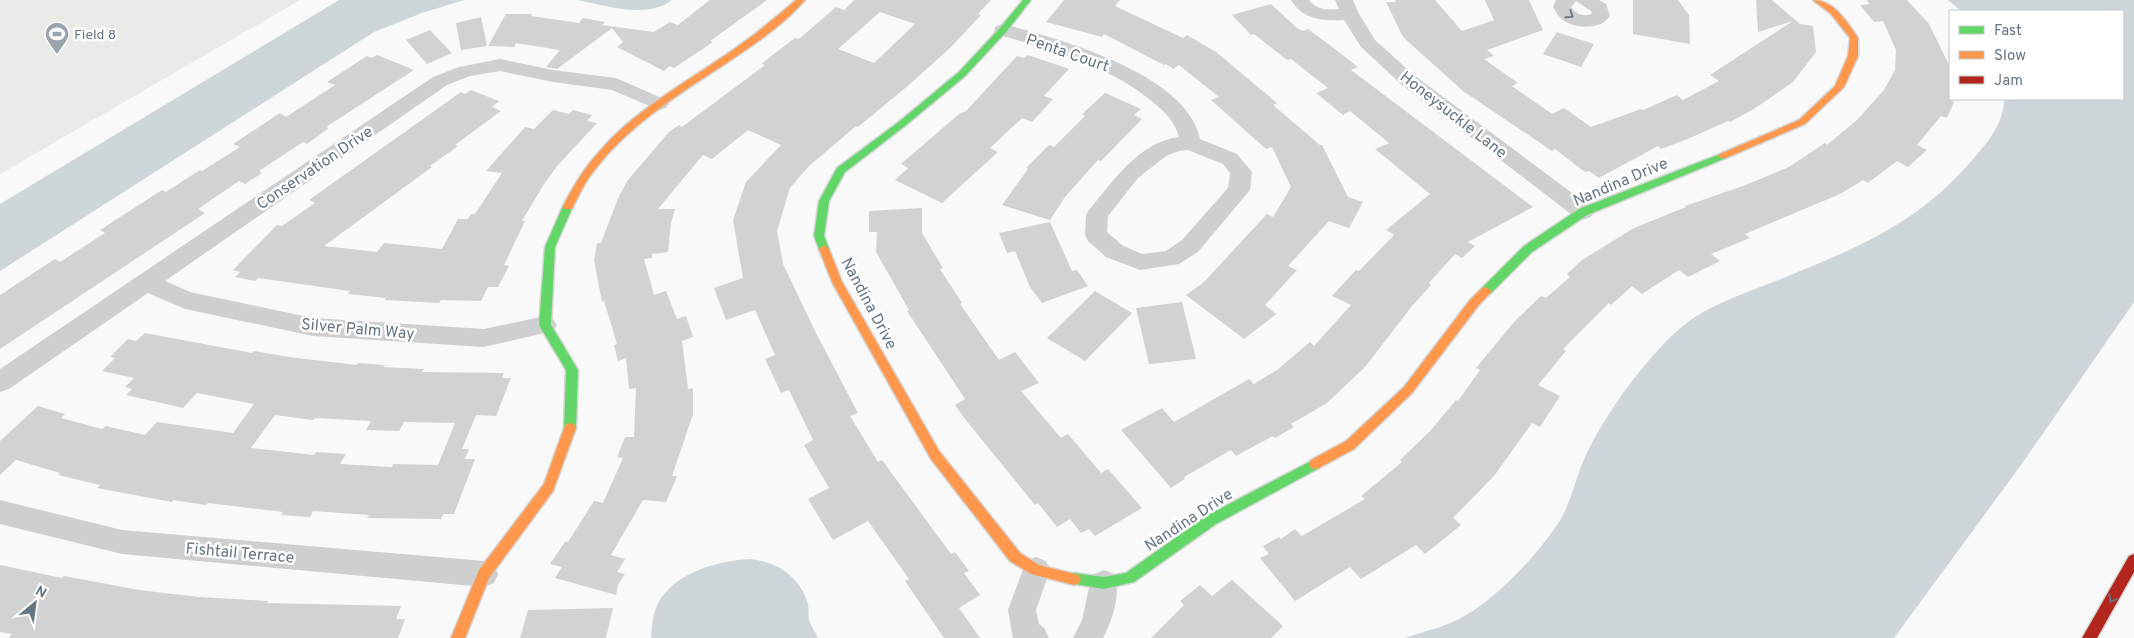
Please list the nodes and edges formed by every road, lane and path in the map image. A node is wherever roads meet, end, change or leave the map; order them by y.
1 (801, 0) edge
2 (1027, 0) edge
3 (1300, 0) edge
4 (1568, 0) edge
5 (1585, 0) edge
6 (1817, 0) edge
7 (1347, 7) edge
8 (1003, 30) junction
9 (659, 104) junction
10 (1190, 143) junction
11 (1583, 212) junction
12 (146, 282) junction
13 (545, 325) junction
14 (0, 382) edge
15 (0, 512) edge
16 (2134, 560) edge
17 (1036, 570) junction
18 (484, 574) junction
19 (1104, 583) junction
20 (458, 638) edge
21 (1034, 638) edge
22 (1088, 638) edge
23 (2089, 638) edge

1 - 9 street
2 - 8 street, Nandina Drive
3 - 7 street
4 -> 5 street
6 - 11 street, Nandina Drive
7 - 11 street, Honeysuckle Lane
8 - 10 street, Penta Court
8 - 17 street, Nandina Drive
9 - 12 street, Conservation Drive
9 - 13 street
10 - 10 street
11 - 19 street, Nandina Drive
12 - 13 street, Silver Palm Way
12 - 14 street, Conservation Drive
13 - 18 street
15 - 18 street, Fishtail Terrace
16 -> 23 street
17 - 19 street, Nandina Drive
17 - 21 street
18 - 20 street
19 - 22 street

